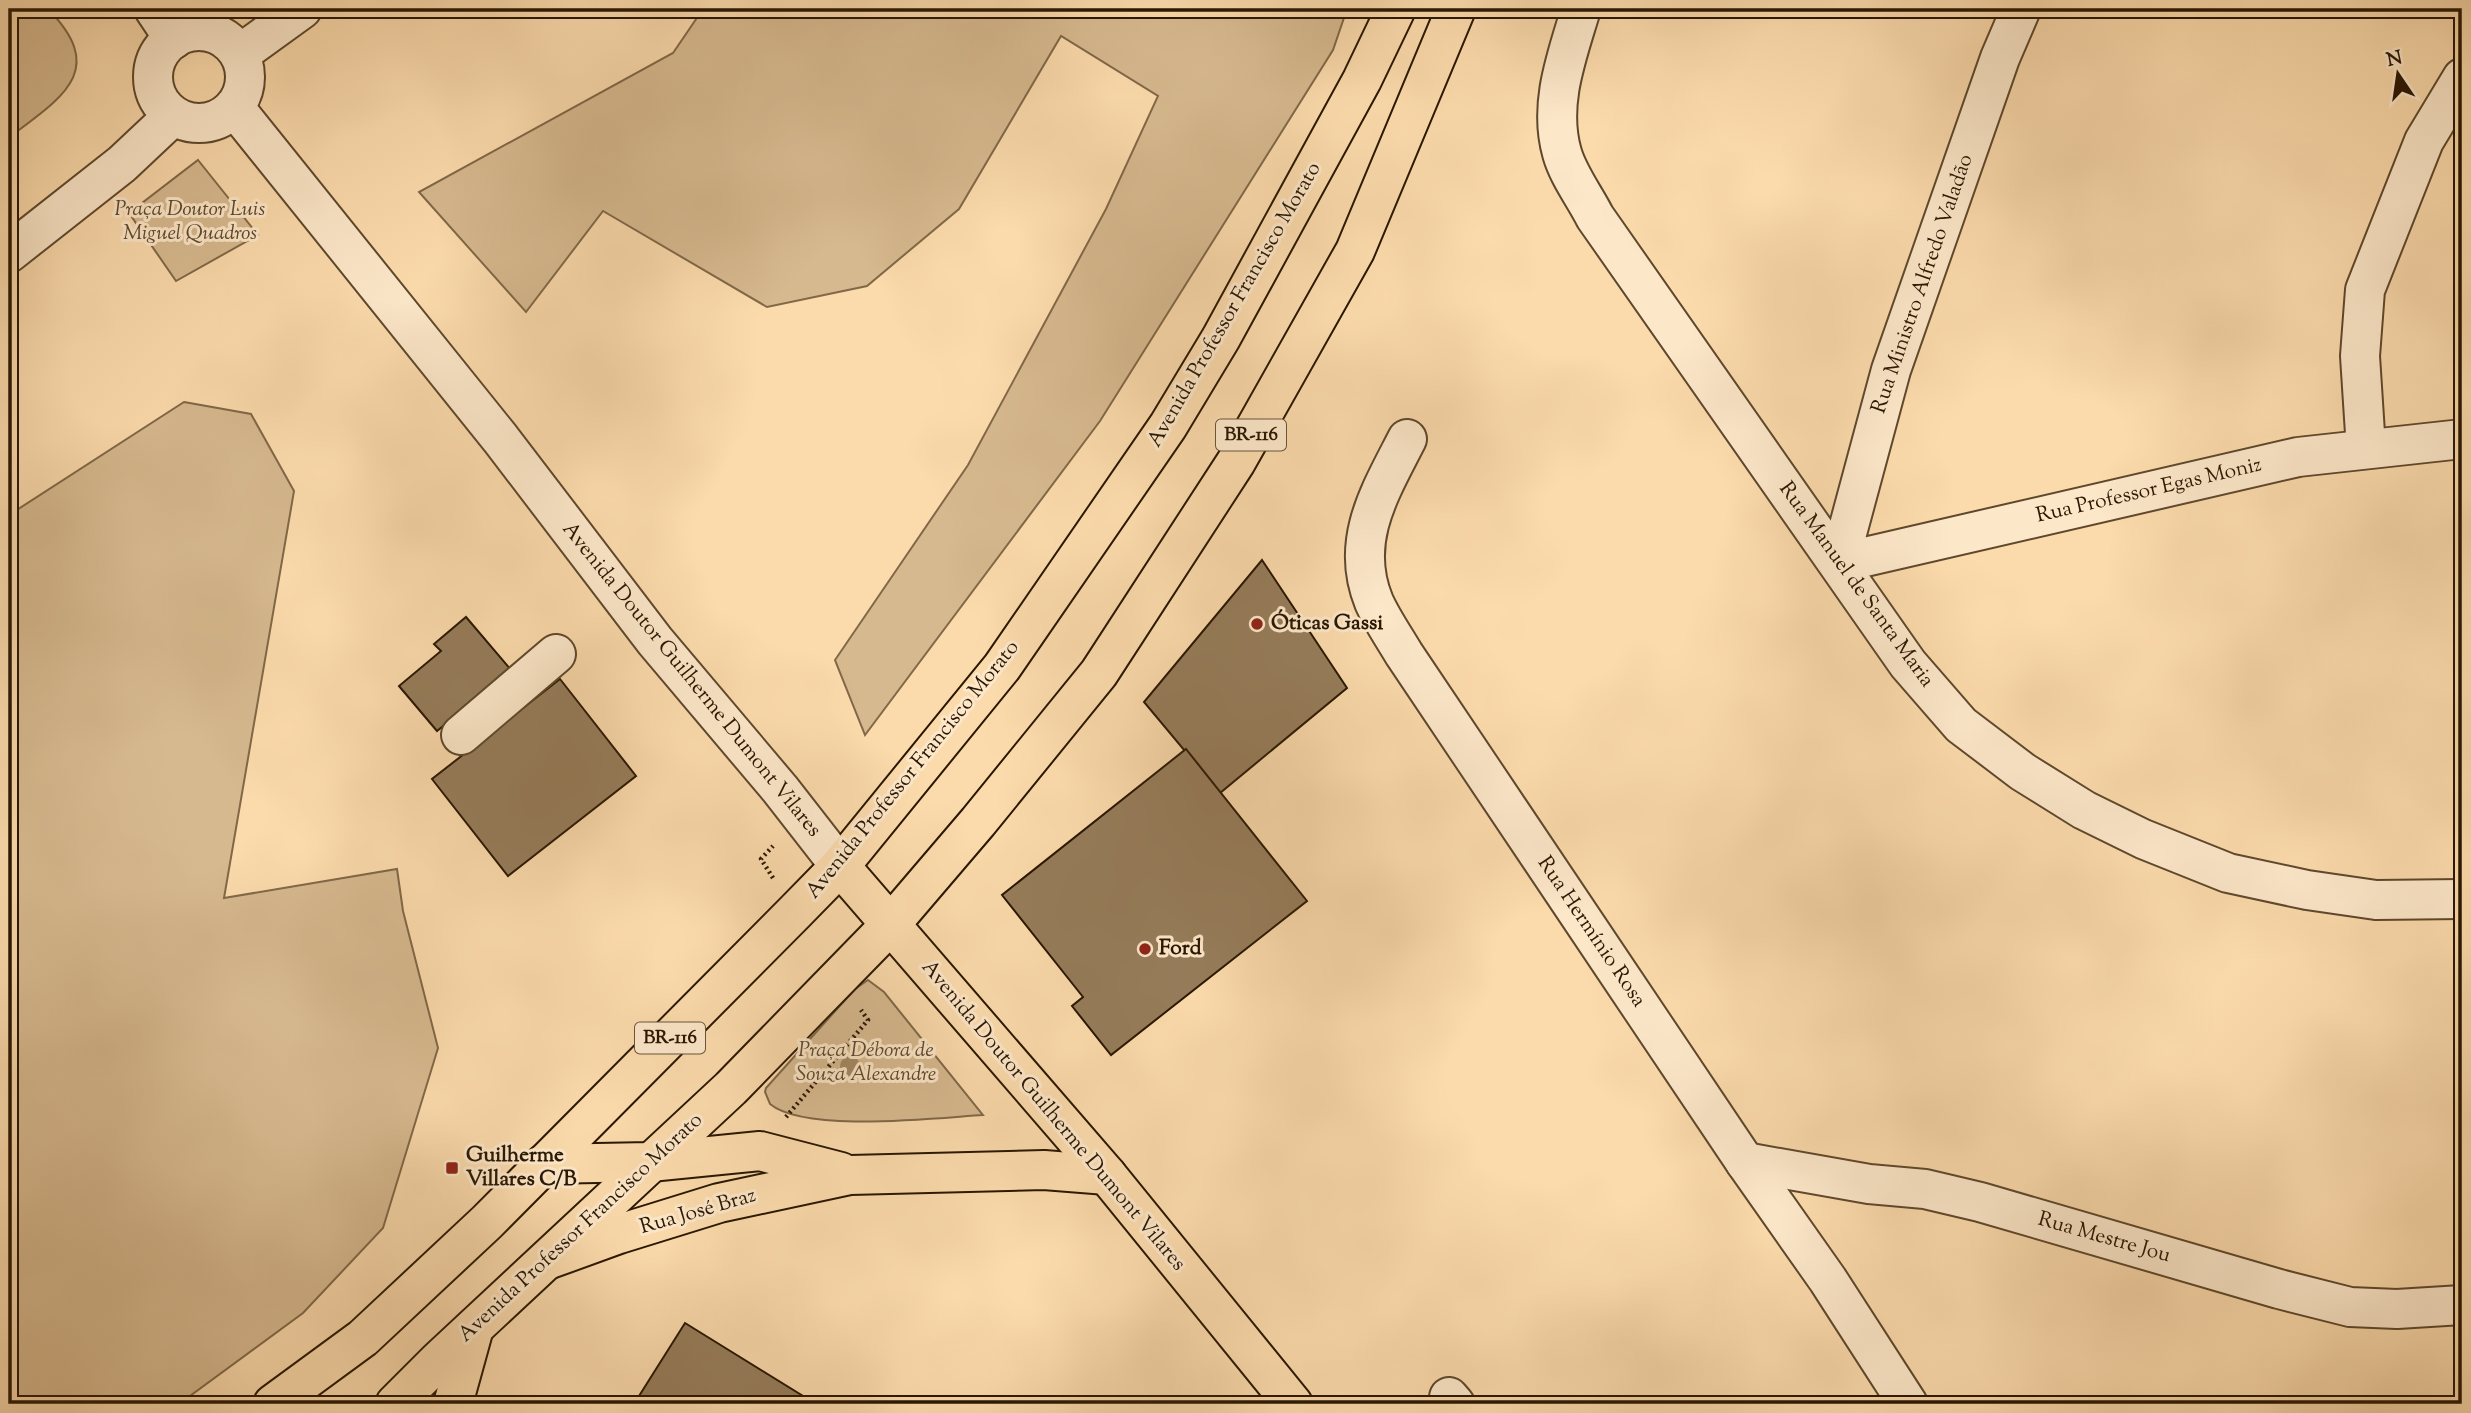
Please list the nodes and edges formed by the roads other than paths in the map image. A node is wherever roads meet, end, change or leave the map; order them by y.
1 (302, 9) edge
2 (1396, 9) edge
3 (1456, 9) edge
4 (1580, 9) edge
5 (2021, 9) edge
6 (164, 24) edge
7 (240, 54) junction
8 (2462, 78) edge
9 (234, 107) junction
10 (173, 116) junction
11 (9, 253) edge
12 (1407, 439) dead end
13 (2462, 439) edge
14 (2366, 449) junction
15 (1839, 563) junction
16 (556, 654) dead end
17 (461, 735) dead end
18 (839, 866) junction
19 (2462, 899) edge
20 (890, 925) junction
21 (650, 1162) junction
22 (1745, 1162) junction
23 (544, 1164) junction
24 (850, 1175) junction
25 (1107, 1175) junction
26 (550, 1259) junction
27 (2462, 1306) edge
28 (474, 1328) junction
29 (273, 1404) edge
30 (395, 1404) edge
31 (453, 1404) edge
32 (1293, 1404) edge
33 (1908, 1404) edge

1 - 7 street
2 - 18 main road, Avenida Professor Francisco Morato / BR-116
3 - 20 main road, Avenida Professor Francisco Morato / BR-116
4 - 15 street, Rua Manuel de Santa Maria
5 - 15 street, Rua Ministro Alfredo Valadão
6 - 7 street
6 - 10 street
7 - 9 street
8 - 14 street
9 - 10 street
9 - 18 street, Avenida Doutor Guilherme Dumont Vilares
10 - 11 street
12 - 22 street, Rua Hermínio Rosa
13 - 14 street, Rua Professor Egas Moniz
14 - 15 street, Rua Professor Egas Moniz
15 - 19 street, Rua Manuel de Santa Maria
16 - 17 street
18 - 20 main road, Avenida Doutor Guilherme Dumont Vilares
18 - 23 main road, Avenida Professor Francisco Morato / BR-116
20 - 21 main road, Avenida Professor Francisco Morato / BR-116
20 - 25 main road, Avenida Doutor Guilherme Dumont Vilares
21 - 23 main road, Rua José Braz
21 - 24 main road, Rua José Braz
21 - 26 main road, Avenida Professor Francisco Morato / BR-116
22 - 27 street, Rua Mestre Jou
22 - 33 street, Rua Hermínio Rosa
23 - 29 main road, Avenida Professor Francisco Morato / BR-116
24 - 25 main road, Rua José Braz
24 - 26 main road, Rua José Braz
25 - 32 main road, Avenida Doutor Guilherme Dumont Vilares
26 - 28 main road, Avenida Professor Francisco Morato / BR-116
28 - 30 main road, Avenida Professor Francisco Morato / BR-116
28 - 31 main road

